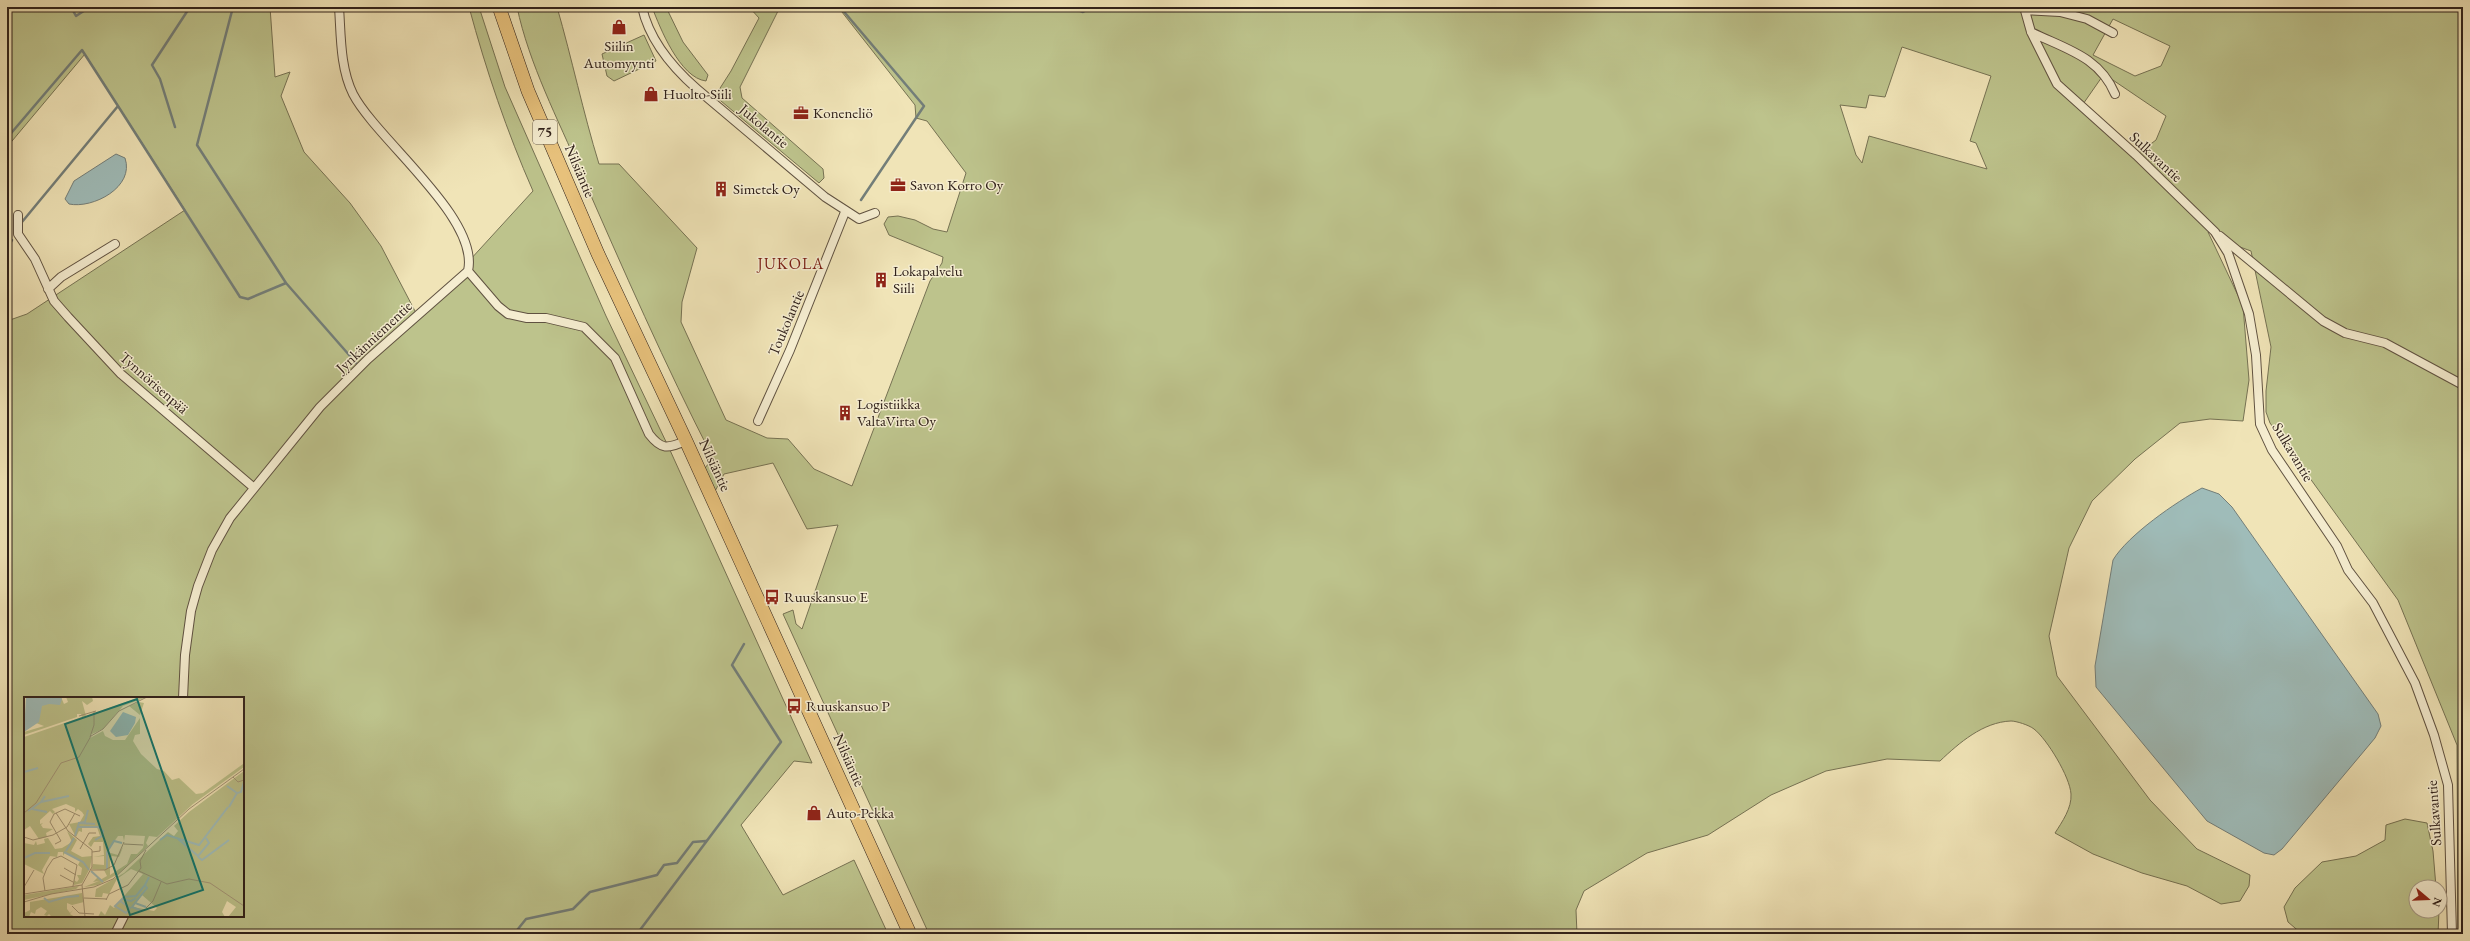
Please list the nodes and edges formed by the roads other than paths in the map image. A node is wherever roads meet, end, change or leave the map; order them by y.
1 (339, 7) edge
2 (499, 7) edge
3 (642, 7) edge
4 (2025, 9) edge
5 (2030, 32) junction
6 (2113, 33) dead end
7 (2115, 94) dead end
8 (845, 212) junction
9 (876, 213) dead end
10 (18, 215) dead end
11 (2215, 232) junction
12 (115, 244) dead end
13 (468, 271) junction
14 (48, 289) junction
15 (2463, 386) edge
16 (758, 421) dead end
17 (686, 441) junction
18 (253, 487) junction
19 (183, 697) edge
20 (124, 917) edge
21 (115, 934) edge
22 (910, 934) edge
23 (2452, 934) edge

1 - 13 street
2 - 17 main road, Nilsiäntie / 75
3 - 8 street, Jukolantie
4 - 5 street, Sulkavantie
4 - 6 street
5 - 7 street
5 - 11 street, Sulkavantie
8 - 9 street, Jukolantie
8 - 16 street, Toukolantie
10 - 14 street, Tynnörisenpää
11 - 15 street
11 - 23 street, Sulkavantie
12 - 14 street
13 - 17 street
13 - 18 street, Jynkänniementie
14 - 18 street, Tynnörisenpää
17 - 22 main road, Nilsiäntie / 75
18 - 19 street, Jynkänniementie
20 - 21 street

